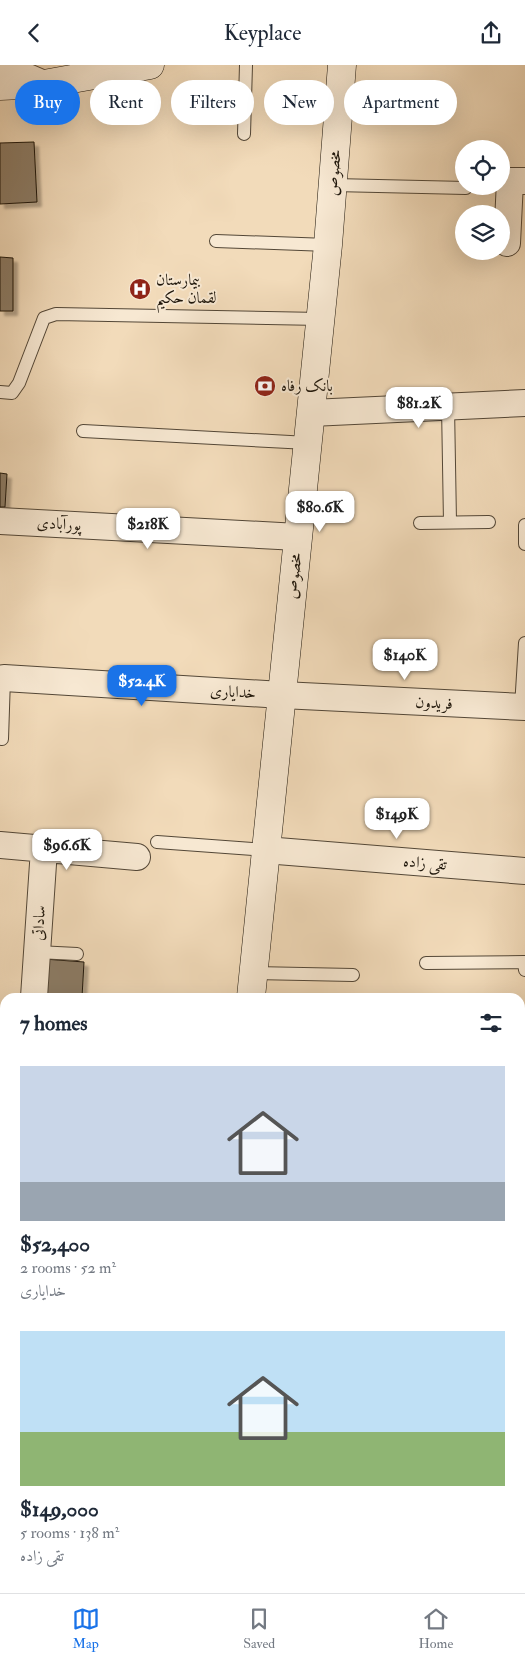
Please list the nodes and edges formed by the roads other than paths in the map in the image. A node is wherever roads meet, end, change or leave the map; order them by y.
1 (0, 65) edge
2 (150, 65) edge
3 (246, 65) edge
4 (342, 65) edge
5 (35, 80) edge
6 (66, 80) edge
7 (15, 85) edge
8 (0, 86) edge
9 (244, 134) dead end
10 (525, 181) edge
11 (334, 185) junction
12 (455, 188) edge
13 (509, 205) edge
14 (216, 241) dead end
15 (328, 245) junction
16 (321, 319) junction
17 (0, 392) edge
18 (525, 403) edge
19 (448, 407) junction
20 (311, 413) junction
21 (83, 431) dead end
22 (308, 443) junction
23 (0, 521) edge
24 (489, 522) dead end
25 (420, 523) dead end
26 (450, 523) junction
27 (525, 525) edge
28 (298, 537) junction
29 (525, 544) edge
30 (525, 643) edge
31 (4, 678) joint
32 (282, 695) junction
33 (523, 707) edge
34 (2, 739) dead end
35 (0, 845) edge
36 (44, 849) junction
37 (265, 849) junction
38 (147, 850) joint
39 (525, 871) edge
40 (37, 952) junction
41 (77, 954) dead end
42 (426, 963) dead end
43 (525, 970) edge
44 (352, 975) dead end
45 (252, 985) edge
46 (34, 993) edge

1 - 5 street
2 - 6 main road
3 - 9 lane
4 - 11 main road, مخصوص
7 - 8 main road
10 - 13 street
11 - 12 lane
11 - 15 main road, مخصوص
14 - 15 lane
15 - 16 main road, مخصوص
16 - 17 lane
16 - 20 main road, مخصوص
18 - 19 street
19 - 20 street
19 - 26 lane
20 - 22 main road, مخصوص
21 - 22 lane
22 - 28 main road, مخصوص
23 - 28 street, پورآبادی
24 - 26 lane
25 - 26 lane
27 - 29 lane
28 - 32 main road, مخصوص
30 - 33 lane
31 - 32 street, خدایاری
31 - 34 lane
32 - 33 street, فریدون
32 - 37 main road, مخصوص
35 - 36 street
36 - 38 street
36 - 40 street, ساداتی
37 - 38 lane
37 - 39 street, تقی زاده
37 - 45 main road, مخصوص
40 - 41 lane
40 - 46 street, ساداتی
42 - 43 lane
44 - 45 lane

